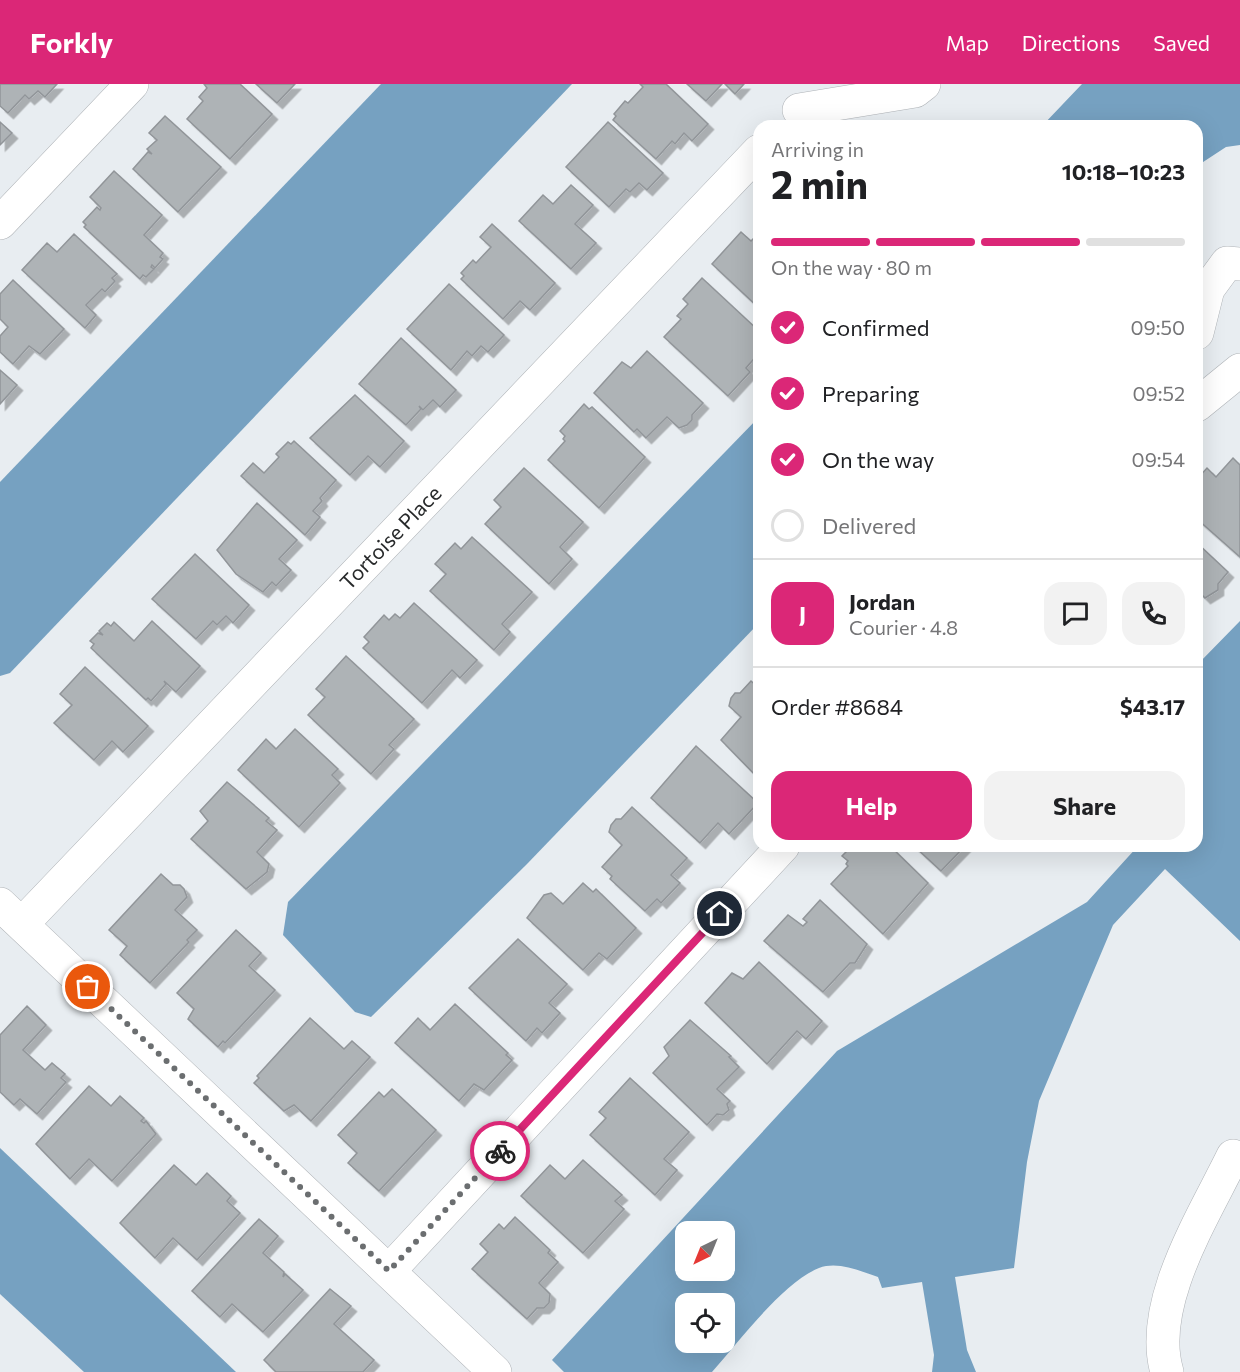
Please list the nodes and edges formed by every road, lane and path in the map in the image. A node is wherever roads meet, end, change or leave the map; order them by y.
1 (132, 84) edge
2 (924, 84) edge
3 (800, 106) edge
4 (753, 157) edge
5 (0, 223) edge
6 (1240, 264) edge
7 (1203, 309) edge
8 (1240, 370) edge
9 (1203, 400) edge
10 (777, 852) edge
11 (11, 914) edge
12 (1233, 1156) dead end
13 (389, 1271) junction
14 (495, 1372) edge
15 (1167, 1372) edge

1 - 5 street
2 - 3 street
4 - 11 street, Tortoise Place
6 - 7 street
8 - 9 street
10 - 13 street
11 - 13 street
12 - 15 street
13 - 14 street

